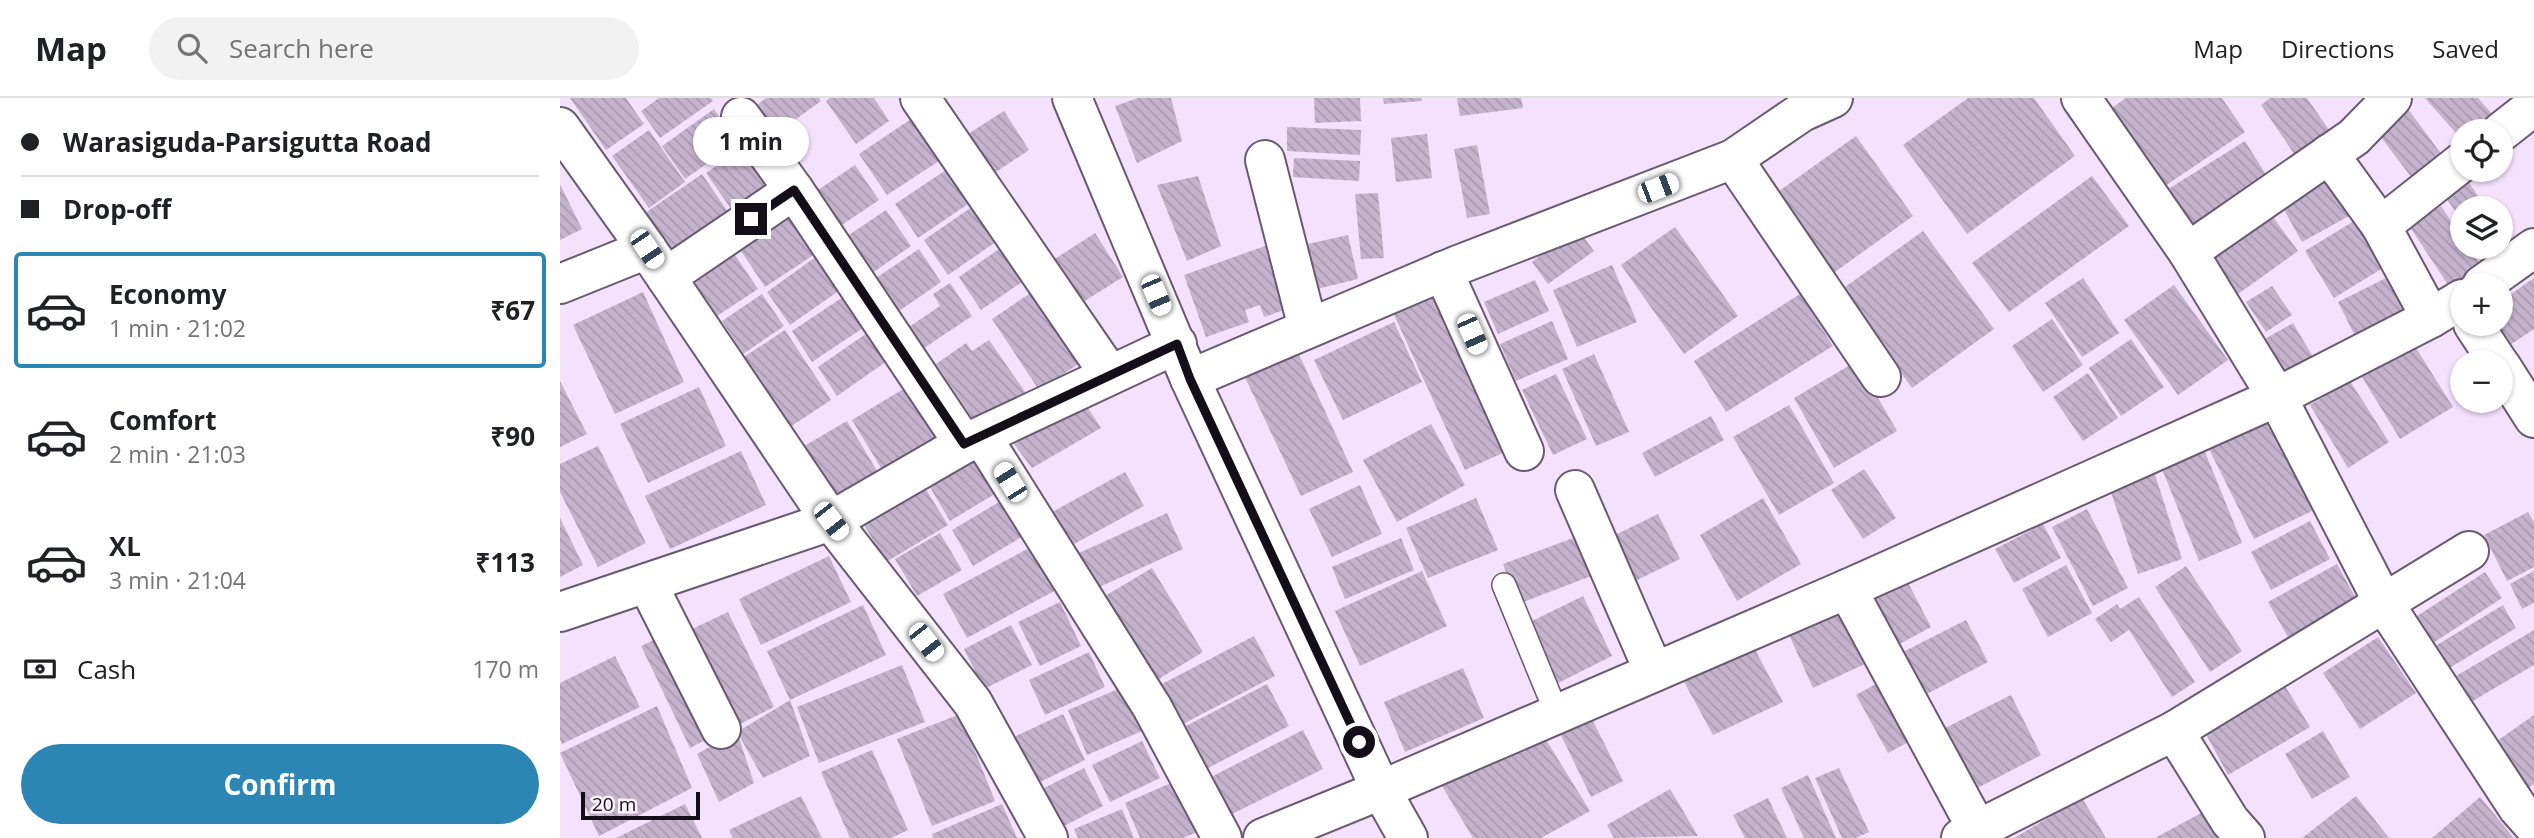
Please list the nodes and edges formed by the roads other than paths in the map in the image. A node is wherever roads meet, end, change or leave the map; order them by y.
1 (920, 98) edge
2 (1072, 98) edge
3 (2081, 98) edge
4 (2392, 98) edge
5 (1809, 103) edge
6 (2534, 106) edge
7 (741, 117) dead end
8 (2513, 123) edge
9 (560, 127) edge
10 (2329, 154) junction
11 (1733, 159) junction
12 (1265, 160) dead end
13 (2450, 171) edge
14 (794, 190) junction
15 (2381, 226) junction
16 (2534, 248) edge
17 (2188, 252) junction
18 (657, 263) junction
19 (1443, 271) junction
20 (2503, 273) edge
21 (560, 284) edge
22 (2450, 294) edge
23 (2450, 312) edge
24 (1327, 328) junction
25 (1177, 344) junction
26 (1110, 375) junction
27 (1881, 377) dead end
28 (1190, 379) junction
29 (2513, 386) edge
30 (2277, 397) junction
31 (2534, 418) edge
32 (973, 440) junction
33 (1524, 451) dead end
34 (1575, 489) dead end
35 (831, 521) junction
36 (2469, 551) dead end
37 (648, 583) junction
38 (1504, 584) dead end
39 (1847, 589) junction
40 (2383, 602) junction
41 (560, 612) edge
42 (1654, 672) junction
43 (1557, 714) junction
44 (721, 729) dead end
45 (2174, 731) junction
46 (1381, 790) junction
47 (2534, 827) edge
48 (1973, 836) edge
49 (1048, 838) edge
50 (1222, 838) edge
51 (1263, 838) edge
52 (1408, 838) edge
53 (2245, 838) edge

1 - 26 street
2 - 25 street
3 - 17 street
4 - 10 street
5 - 11 street
6 - 8 street
7 - 14 street
9 - 18 street
10 - 15 street
10 - 17 street
11 - 19 street
11 - 27 street
12 - 24 street
13 - 15 street
14 - 18 street
14 - 32 street
15 - 22 street
16 - 20 street
17 - 30 street
18 - 21 street
18 - 35 street
19 - 24 street
19 - 33 street
23 - 30 street
24 - 28 street
25 - 26 street
25 - 28 street
26 - 32 street
28 - 46 street
29 - 31 street
30 - 39 street
30 - 40 street
32 - 35 street
32 - 50 street
34 - 42 street
35 - 37 street
35 - 49 street
36 - 40 street
37 - 41 street
37 - 44 street
38 - 43 lane
39 - 42 street
39 - 48 street
40 - 45 street
40 - 47 street
42 - 43 street
43 - 46 street
45 - 48 street
45 - 53 street
46 - 51 street
46 - 52 street

